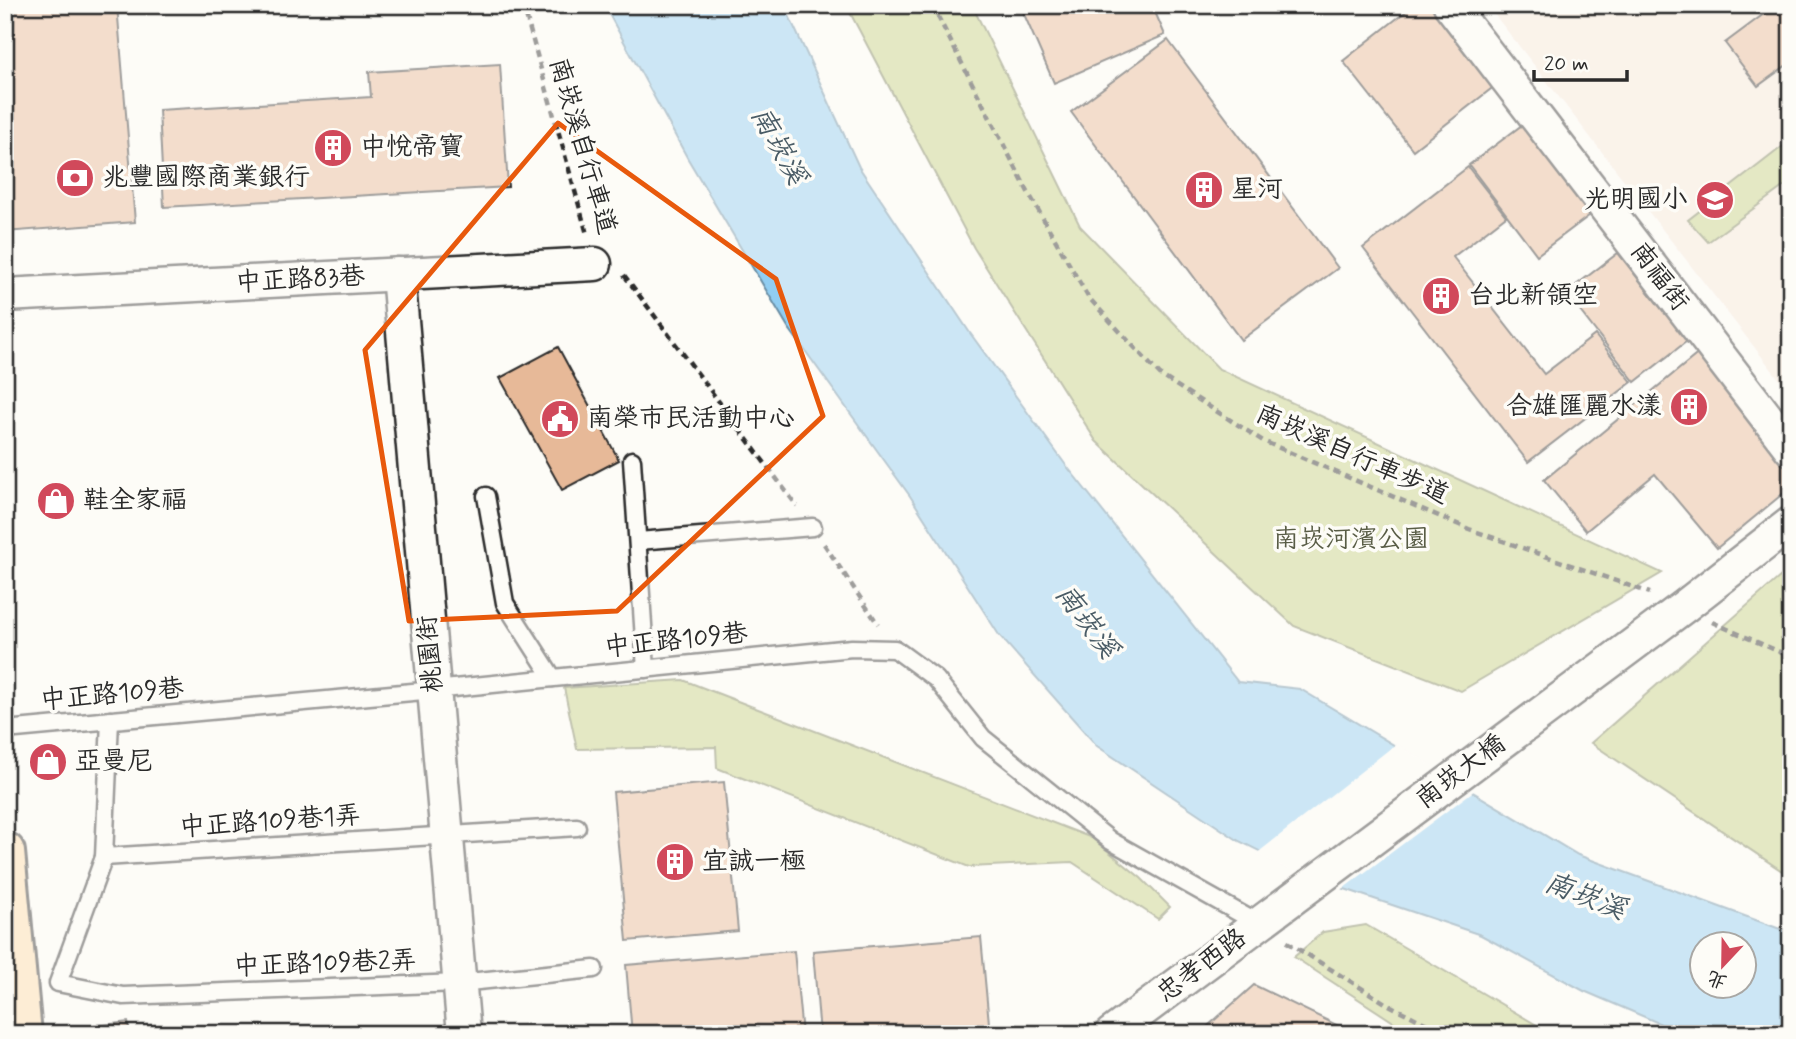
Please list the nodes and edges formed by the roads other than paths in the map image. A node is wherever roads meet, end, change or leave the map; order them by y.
1 (1450, 5) edge
2 (596, 264) road end
3 (398, 274) junction
4 (5, 295) edge
5 (1791, 449) edge
6 (632, 460) dead end
7 (486, 496) dead end
8 (1791, 523) edge
9 (813, 527) road end
10 (638, 541) junction
11 (646, 669) junction
12 (553, 678) junction
13 (434, 690) junction
14 (110, 720) junction
15 (5, 730) edge
16 (577, 827) dead end
17 (447, 836) junction
18 (5, 852) edge
19 (104, 857) junction
20 (1259, 924) junction
21 (594, 969) dead end
22 (459, 983) junction
23 (22, 1034) edge
24 (464, 1034) edge
25 (1111, 1034) edge

1 - 5 street, 南福街
2 - 3 street, 中正路83巷
3 - 4 street, 中正路83巷
3 - 13 street, 桃園街
6 - 10 lane
7 - 12 lane
8 - 20 street, 南崁大橋
9 - 10 lane
10 - 11 lane
11 - 12 lane, 中正路109巷
11 - 20 lane, 中正路109巷
12 - 13 lane, 中正路109巷
13 - 14 lane, 中正路109巷
13 - 17 street, 桃園街
14 - 15 lane, 中正路109巷
14 - 19 lane
16 - 17 lane, 中正路109巷1弄
17 - 19 lane, 中正路109巷1弄
17 - 22 street, 桃園街
18 - 23 main road
19 - 22 lane, 中正路109巷2弄
20 - 25 street, 忠孝西路
21 - 22 lane, 中正路109巷2弄
22 - 24 street, 桃園街

